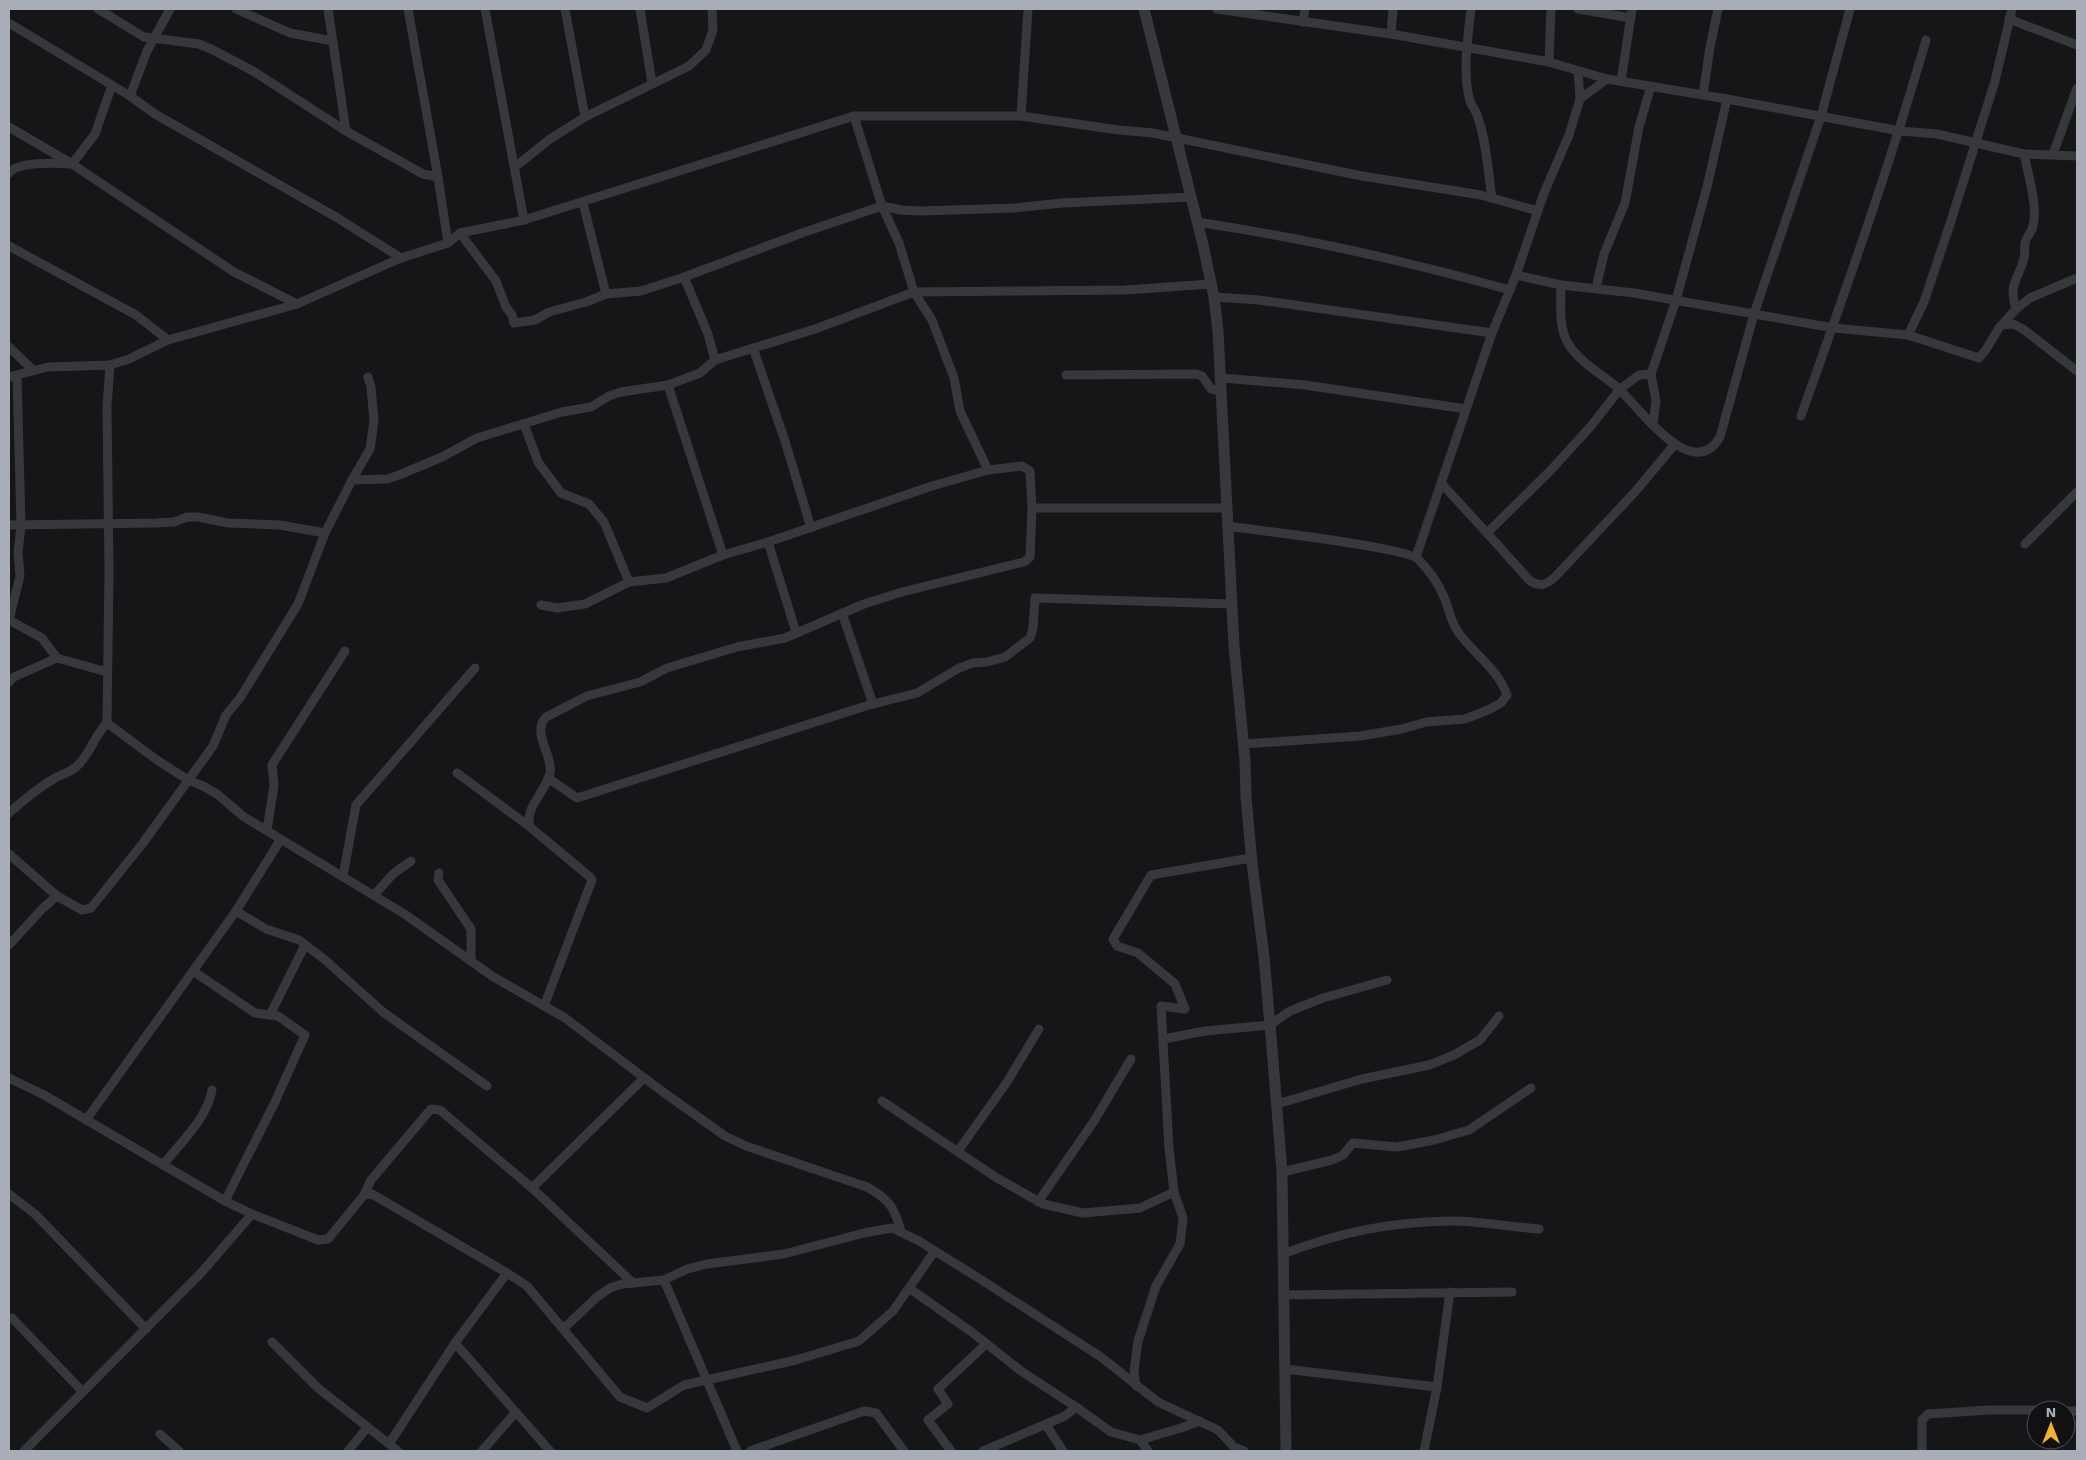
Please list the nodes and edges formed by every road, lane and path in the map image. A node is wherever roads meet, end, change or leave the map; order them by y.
1 (98, 9) edge
2 (170, 9) edge
3 (236, 9) edge
4 (328, 9) edge
5 (408, 9) edge
6 (485, 9) edge
7 (565, 9) edge
8 (640, 9) edge
9 (712, 9) edge
10 (1028, 9) edge
11 (1144, 9) edge
12 (1222, 9) edge
13 (1305, 9) edge
14 (1393, 9) edge
15 (1471, 9) edge
16 (1551, 9) edge
17 (1578, 9) edge
18 (1718, 9) edge
19 (1850, 9) edge
20 (2012, 9) edge
21 (1632, 13) edge
22 (2009, 19) junction
23 (9, 22) edge
24 (1303, 22) junction
25 (1391, 34) junction
26 (154, 39) junction
27 (1926, 40) dead end
28 (333, 41) junction
29 (2077, 45) edge
30 (1467, 47) junction
31 (1549, 62) junction
32 (1578, 71) junction
33 (1607, 79) junction
34 (1621, 81) junction
35 (652, 83) junction
36 (112, 85) junction
37 (1651, 86) junction
38 (2077, 88) edge
39 (1703, 95) junction
40 (130, 96) junction
41 (1580, 99) junction
42 (1727, 99) junction
43 (854, 116) junction
44 (1020, 116) junction
45 (1821, 116) junction
46 (585, 117) junction
47 (9, 127) edge
48 (346, 130) junction
49 (1900, 131) junction
50 (1176, 137) junction
51 (1975, 143) junction
52 (2024, 154) junction
53 (2053, 154) junction
54 (2077, 156) edge
55 (72, 164) junction
56 (515, 167) junction
57 (9, 174) edge
58 (438, 177) junction
59 (1191, 197) junction
60 (1492, 198) junction
61 (583, 203) junction
62 (882, 206) junction
63 (1538, 211) junction
64 (524, 220) junction
65 (1197, 222) junction
66 (460, 233) junction
67 (448, 243) junction
68 (9, 246) edge
69 (401, 258) junction
70 (1516, 275) junction
71 (684, 277) junction
72 (2077, 278) edge
73 (1211, 284) junction
74 (1561, 285) junction
75 (1596, 288) junction
76 (1510, 290) junction
77 (914, 292) junction
78 (606, 294) junction
79 (1214, 297) junction
80 (1676, 300) junction
81 (297, 304) junction
82 (2016, 309) junction
83 (1754, 314) junction
84 (2002, 325) junction
85 (1834, 328) junction
86 (1492, 333) junction
87 (1908, 335) junction
88 (168, 340) junction
89 (9, 347) edge
90 (753, 348) junction
91 (715, 360) junction
92 (110, 365) junction
93 (34, 370) junction
94 (2077, 371) edge
95 (1651, 374) junction
96 (1066, 375) dead end
97 (13, 376) edge
98 (368, 377) dead end
99 (1222, 378) junction
100 (668, 385) junction
101 (1620, 389) junction
102 (1222, 391) junction
103 (1466, 409) junction
104 (1801, 416) dead end
105 (524, 424) junction
106 (1654, 425) junction
107 (1674, 444) junction
108 (988, 470) junction
109 (352, 480) junction
110 (1442, 484) junction
111 (2077, 492) edge
112 (1032, 508) junction
113 (1226, 508) junction
114 (108, 523) junction
115 (9, 525) edge
116 (21, 525) junction
117 (1227, 526) junction
118 (811, 528) junction
119 (325, 533) junction
120 (1487, 533) junction
121 (768, 542) junction
122 (2024, 544) dead end
123 (723, 555) junction
124 (1416, 557) junction
125 (629, 582) junction
126 (1232, 604) junction
127 (541, 605) dead end
128 (842, 613) junction
129 (796, 632) junction
130 (345, 652) dead end
131 (57, 658) junction
132 (475, 668) dead end
133 (107, 672) junction
134 (9, 682) edge
135 (873, 704) junction
136 (107, 723) junction
137 (1243, 744) junction
138 (457, 773) dead end
139 (548, 778) junction
140 (188, 780) junction
141 (9, 813) edge
142 (530, 827) junction
143 (267, 830) junction
144 (282, 839) junction
145 (9, 854) edge
146 (1251, 858) junction
147 (411, 861) dead end
148 (439, 873) dead end
149 (343, 876) junction
150 (374, 895) junction
151 (57, 896) junction
152 (236, 912) junction
153 (9, 945) edge
154 (305, 945) junction
155 (471, 961) junction
156 (192, 971) junction
157 (1386, 980) dead end
158 (544, 1006) junction
159 (270, 1015) junction
160 (1499, 1016) dead end
161 (1270, 1025) junction
162 (1039, 1029) dead end
163 (1164, 1039) junction
164 (1131, 1059) dead end
165 (9, 1078) edge
166 (644, 1078) junction
167 (487, 1086) dead end
168 (1531, 1088) dead end
169 (212, 1090) dead end
170 (882, 1101) dead end
171 (1277, 1104) junction
172 (86, 1120) junction
173 (958, 1151) junction
174 (163, 1165) junction
175 (1282, 1172) junction
176 (532, 1188) junction
177 (1174, 1192) junction
178 (9, 1194) edge
179 (364, 1195) junction
180 (225, 1201) junction
181 (1038, 1202) junction
182 (252, 1214) junction
183 (1539, 1229) dead end
184 (901, 1232) junction
185 (934, 1252) junction
186 (1283, 1254) junction
187 (507, 1273) junction
188 (664, 1280) junction
189 (633, 1283) junction
190 (909, 1288) junction
191 (1450, 1292) junction
192 (1512, 1292) dead end
193 (1284, 1296) junction
194 (12, 1318) dead end
195 (146, 1329) junction
196 (563, 1329) junction
197 (272, 1342) dead end
198 (455, 1343) junction
199 (986, 1344) junction
200 (1285, 1369) junction
201 (706, 1379) junction
202 (1136, 1386) junction
203 (1437, 1386) junction
204 (83, 1392) junction
205 (1076, 1407) junction
206 (2026, 1410) edge
207 (515, 1413) junction
208 (1200, 1421) junction
209 (1046, 1425) junction
210 (367, 1428) junction
211 (160, 1434) dead end
212 (1140, 1440) junction
213 (389, 1444) junction
214 (24, 1451) edge
215 (179, 1451) edge
216 (348, 1451) edge
217 (398, 1451) edge
218 (482, 1451) edge
219 (550, 1451) edge
220 (737, 1451) edge
221 (750, 1451) edge
222 (904, 1451) edge
223 (951, 1451) edge
224 (983, 1451) edge
225 (1062, 1451) edge
226 (1148, 1451) edge
227 (1244, 1451) edge
228 (1286, 1451) edge
229 (1426, 1451) edge
230 (1922, 1451) edge

1 - 26 street
2 - 26 street
3 - 28 street
4 - 28 street
5 - 58 street
6 - 56 street
7 - 46 street
8 - 35 street
9 - 35 street
10 - 44 street
11 - 50 street
12 - 24 street
13 - 24 street
14 - 25 street
15 - 30 street
16 - 31 street
17 - 21 street
18 - 39 street
19 - 45 street
20 - 22 street
21 - 34 street
22 - 29 street
22 - 51 street
23 - 36 street
24 - 25 street
25 - 30 street
26 - 40 street
26 - 48 street
27 - 49 street
28 - 48 street
30 - 31 street
30 - 60 street
31 - 32 street
32 - 33 street
32 - 41 street
33 - 34 street
33 - 41 street
34 - 37 street
35 - 46 street
36 - 40 street
36 - 55 street
37 - 39 street
37 - 75 street
38 - 53 street
39 - 42 street
40 - 69 street
41 - 63 street
42 - 45 street
42 - 80 street
43 - 44 street
43 - 61 street
43 - 62 street
44 - 50 street
45 - 49 street
45 - 83 street
46 - 56 street
47 - 55 street
48 - 58 street
49 - 51 street
49 - 85 street
50 - 59 street
50 - 60 street
51 - 52 street
51 - 87 street
52 - 53 street
52 - 82 street
53 - 54 street
55 - 57 street
55 - 81 street
56 - 64 street
58 - 67 street
59 - 62 street
59 - 65 street
60 - 63 street
61 - 64 street
61 - 78 street
62 - 71 street
62 - 77 street
63 - 70 street
64 - 66 street
65 - 73 street
65 - 76 street
66 - 67 street
66 - 78 street
67 - 69 street
68 - 88 street
69 - 81 street
70 - 74 street
70 - 76 street
71 - 78 street
71 - 91 street
72 - 82 street
73 - 77 street
73 - 79 street
74 - 75 street
74 - 101 street
75 - 80 street
76 - 86 street
77 - 90 street
77 - 108 street
79 - 86 street
79 - 99 street
80 - 83 street
80 - 95 street
81 - 88 street
82 - 84 street
83 - 85 street
83 - 107 street
84 - 87 street
84 - 94 street
85 - 87 street
85 - 104 street
86 - 103 street
88 - 92 street
89 - 93 street
90 - 91 street
90 - 118 street
91 - 100 street
92 - 93 street
92 - 114 street
93 - 97 street
95 - 101 street
95 - 106 street
96 - 102 street
97 - 116 street
98 - 109 street
99 - 102 street
99 - 103 street
100 - 105 street
100 - 123 street
101 - 106 street
101 - 120 street
102 - 113 street
103 - 110 street
105 - 109 street
105 - 125 street
106 - 107 street
107 - 120 street
108 - 112 street
108 - 118 street
109 - 119 street
110 - 120 street
110 - 124 street
111 - 122 street
112 - 113 street
112 - 128 street
113 - 117 street
114 - 116 street
114 - 119 street
114 - 133 street
115 - 116 street
116 - 131 street
117 - 124 street
117 - 126 street
118 - 121 street
119 - 140 street
121 - 123 street
121 - 129 street
123 - 125 street
124 - 137 street
125 - 127 street
126 - 135 street
126 - 137 street
128 - 129 street
128 - 135 street
129 - 139 street
130 - 143 street
131 - 133 street
131 - 134 street
132 - 149 street
133 - 136 street
135 - 139 street
136 - 140 street
136 - 141 street
137 - 146 street
138 - 142 street
139 - 142 street
140 - 143 street
140 - 151 street
142 - 158 street
143 - 144 street
144 - 149 street
144 - 152 street
145 - 151 street
146 - 161 street
146 - 163 street
147 - 150 street
148 - 155 street
149 - 150 street
150 - 155 street
151 - 153 street
152 - 154 street
152 - 156 street
154 - 159 street
154 - 167 street
155 - 158 street
156 - 159 street
156 - 172 street
157 - 161 street
158 - 166 street
159 - 180 street
160 - 171 street
161 - 163 street
161 - 171 street
162 - 173 street
163 - 177 street
164 - 181 street
165 - 172 street
166 - 176 street
166 - 184 street
168 - 175 street
169 - 174 street
170 - 173 street
171 - 175 street
172 - 174 street
173 - 181 street
174 - 180 street
175 - 186 street
176 - 179 street
176 - 189 street
177 - 181 street
177 - 202 street
178 - 195 street
179 - 182 street
179 - 187 street
180 - 182 street
182 - 195 street
183 - 186 street
184 - 185 street
184 - 188 street
185 - 190 street
185 - 202 street
186 - 193 street
187 - 196 street
187 - 198 street
188 - 189 street
188 - 201 street
189 - 196 street
190 - 199 street
190 - 201 street
191 - 192 street
191 - 193 street
191 - 203 street
193 - 200 street
194 - 204 street
195 - 204 street
196 - 201 street
197 - 210 street
198 - 207 street
198 - 213 street
199 - 205 street
199 - 223 street
200 - 203 street
200 - 228 street
201 - 220 street
202 - 208 street
203 - 229 street
204 - 214 street
205 - 209 street
205 - 212 street
206 - 230 street
207 - 218 street
207 - 219 street
208 - 212 street
208 - 227 street
209 - 224 street
209 - 225 street
210 - 213 street
210 - 216 street
211 - 215 street
212 - 226 street
213 - 217 street
221 - 222 street

